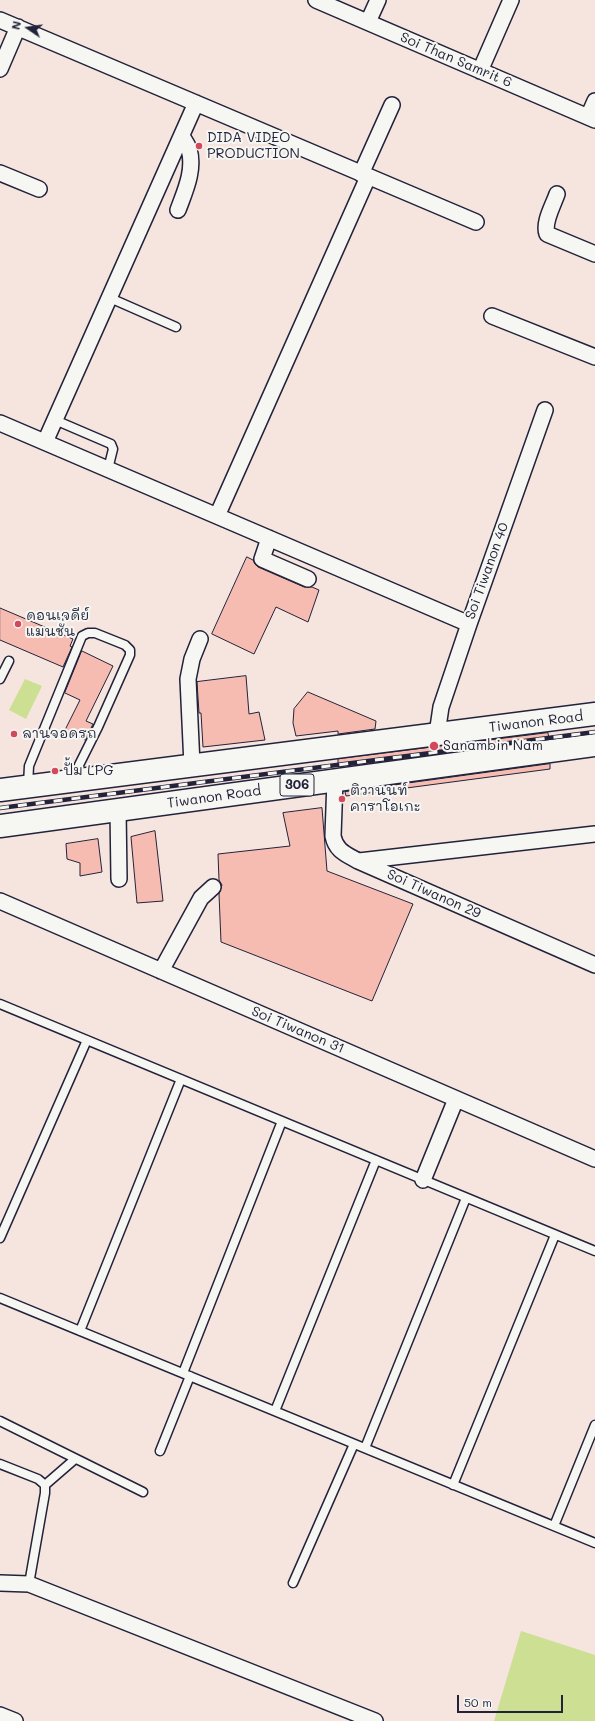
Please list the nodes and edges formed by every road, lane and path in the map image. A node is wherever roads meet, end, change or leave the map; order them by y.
1 (316, 0) edge
2 (378, 0) edge
3 (511, 0) edge
4 (0, 20) edge
5 (368, 22) junction
6 (18, 27) junction
7 (0, 69) edge
8 (480, 71) junction
9 (595, 101) edge
10 (196, 103) junction
11 (392, 105) dead end
12 (592, 118) edge
13 (182, 136) junction
14 (0, 173) edge
15 (365, 175) junction
16 (39, 189) dead end
17 (558, 194) dead end
18 (178, 210) dead end
19 (476, 222) dead end
20 (595, 254) edge
21 (110, 298) junction
22 (492, 316) dead end
23 (176, 327) dead end
24 (595, 357) edge
25 (545, 410) dead end
26 (55, 420) junction
27 (0, 423) edge
28 (45, 442) junction
29 (108, 469) junction
30 (217, 516) junction
31 (269, 538) junction
32 (308, 580) dead end
33 (469, 624) junction
34 (200, 640) dead end
35 (9, 660) dead end
36 (0, 679) edge
37 (595, 714) edge
38 (437, 734) junction
39 (595, 745) edge
40 (192, 765) junction
41 (77, 780) junction
42 (335, 780) junction
43 (28, 786) junction
44 (0, 790) edge
45 (118, 809) junction
46 (0, 826) edge
47 (595, 834) edge
48 (358, 861) junction
49 (119, 879) dead end
50 (213, 887) dead end
51 (0, 901) edge
52 (595, 965) edge
53 (161, 971) junction
54 (0, 1004) edge
55 (87, 1040) junction
56 (182, 1079) junction
57 (456, 1099) junction
58 (282, 1121) junction
59 (595, 1159) edge
60 (376, 1160) junction
61 (423, 1180) junction
62 (466, 1198) junction
63 (555, 1235) junction
64 (0, 1238) edge
65 (595, 1251) edge
66 (0, 1298) edge
67 (80, 1331) junction
68 (187, 1375) junction
69 (275, 1411) junction
70 (0, 1421) edge
71 (595, 1425) edge
72 (354, 1444) junction
73 (365, 1448) junction
74 (160, 1451) dead end
75 (75, 1459) junction
76 (0, 1464) edge
77 (45, 1485) junction
78 (454, 1485) junction
79 (143, 1492) dead end
80 (554, 1526) junction
81 (595, 1543) edge
82 (0, 1583) edge
83 (293, 1583) dead end
84 (29, 1584) junction
85 (0, 1715) edge
86 (15, 1721) edge
87 (374, 1721) edge

1 - 5 street, Soi Than Samrit 6
2 - 5 street
3 - 8 street
4 - 6 street
5 - 8 street, Soi Than Samrit 6
6 - 7 street
6 - 10 street
8 - 12 street, Soi Than Samrit 6
9 - 12 street
10 - 13 street
10 - 15 street
11 - 15 street
13 - 18 street
13 - 21 street
14 - 16 street
15 - 19 street
15 - 30 street
17 - 20 street
21 - 23 lane
21 - 26 street
22 - 24 street
25 - 33 street, Soi Tiwanon 40
26 - 28 street
26 - 29 lane
27 - 28 street
28 - 29 street
29 - 30 street
30 - 31 street
31 - 32 street
31 - 33 street
33 - 38 street, Soi Tiwanon 40
34 - 40 street
35 - 36 lane
37 - 38 main road, Tiwanon Road / 306
38 - 40 main road, Tiwanon Road / 306
39 - 42 main road, Tiwanon Road / 306
40 - 41 main road, Tiwanon Road / 306
41 - 43 main road, Tiwanon Road / 306
41 - 43 lane
42 - 45 main road, Tiwanon Road / 306
42 - 48 street, Soi Tiwanon 29
43 - 44 main road, Tiwanon Road / 306
45 - 46 main road, Tiwanon Road / 306
45 - 49 street
47 - 48 street
48 - 52 street, Soi Tiwanon 29
50 - 53 street
51 - 53 street, Soi Tiwanon 31
53 - 57 street, Soi Tiwanon 31
54 - 55 lane
55 - 56 lane
55 - 64 lane
56 - 58 lane
56 - 67 lane
57 - 59 street, Soi Tiwanon 31
57 - 61 street
58 - 60 lane
58 - 68 lane
60 - 61 lane
60 - 69 lane
61 - 62 lane
62 - 63 lane
62 - 73 lane
63 - 65 lane
63 - 78 lane
66 - 67 lane
67 - 68 lane
68 - 69 lane
68 - 74 lane
69 - 72 lane
70 - 75 lane
71 - 80 lane
72 - 73 lane
72 - 83 lane
73 - 78 lane
75 - 77 lane
75 - 79 lane
76 - 77 lane
77 - 84 lane
78 - 80 lane
80 - 81 lane
82 - 84 street
84 - 87 street
85 - 86 street

